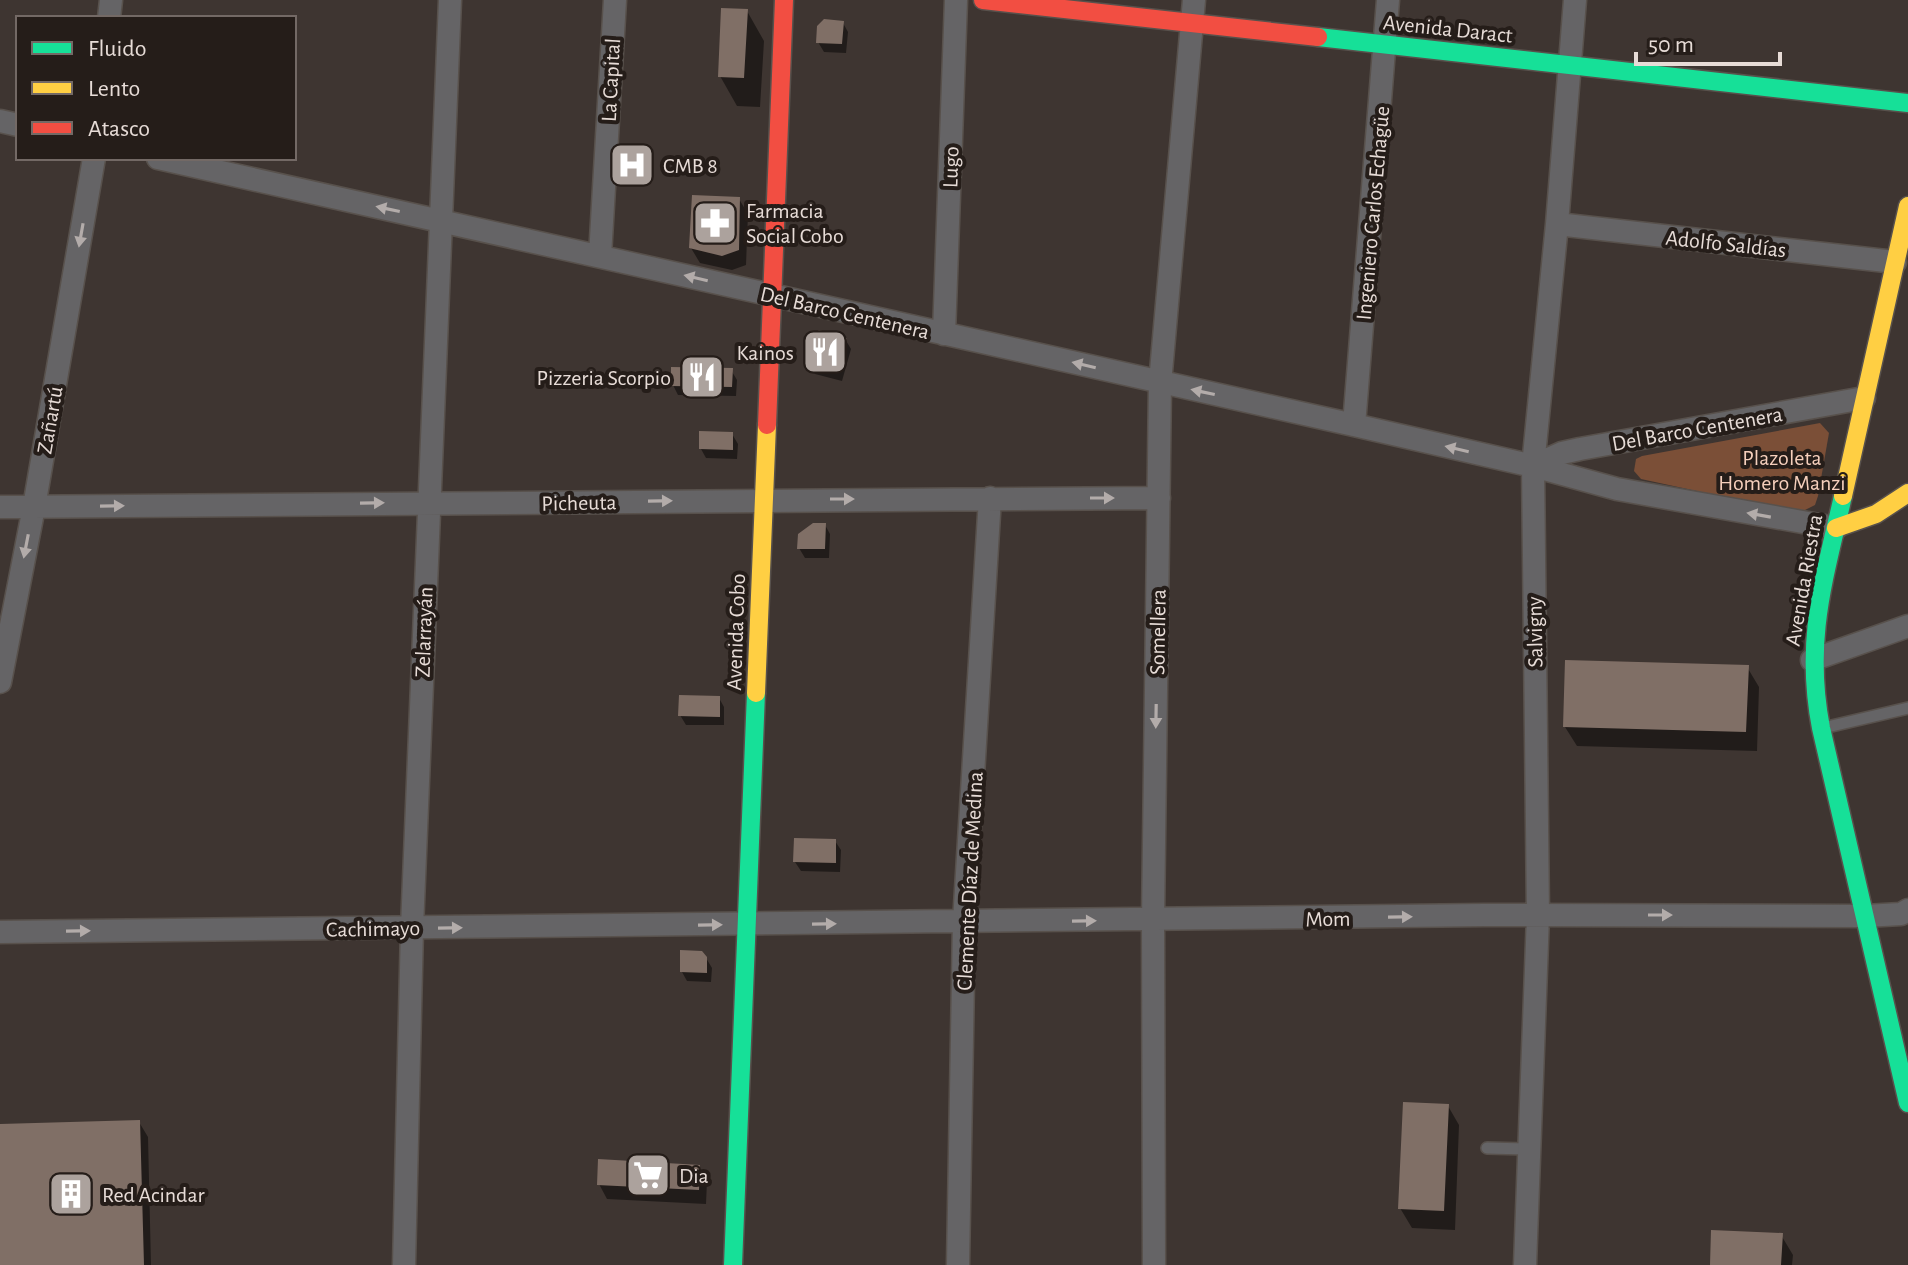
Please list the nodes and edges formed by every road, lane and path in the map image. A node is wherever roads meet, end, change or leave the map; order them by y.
1 (450, 0) edge
2 (615, 0) edge
3 (784, 0) edge
4 (956, 0) edge
5 (983, 0) edge
6 (1194, 0) edge
7 (1388, 0) edge
8 (1575, 0) edge
9 (1192, 24) junction
10 (1385, 45) junction
11 (1570, 66) junction
12 (1908, 103) edge
13 (94, 160) edge
14 (167, 160) edge
15 (1908, 206) edge
16 (440, 220) junction
17 (1557, 224) junction
18 (600, 256) junction
19 (1895, 262) junction
20 (772, 295) junction
21 (944, 334) junction
22 (1160, 383) junction
23 (1864, 398) junction
24 (1354, 425) junction
25 (1533, 466) junction
26 (1908, 493) edge
27 (990, 498) junction
28 (1159, 498) junction
29 (764, 500) junction
30 (428, 503) junction
31 (0, 507) edge
32 (34, 507) junction
33 (1836, 528) junction
34 (1908, 626) edge
35 (1812, 660) junction
36 (0, 682) edge
37 (1908, 708) edge
38 (1821, 728) junction
39 (1908, 910) edge
40 (1538, 915) junction
41 (1865, 916) junction
42 (1153, 920) junction
43 (964, 922) junction
44 (746, 925) junction
45 (412, 928) junction
46 (0, 932) edge
47 (1908, 1103) edge
48 (1487, 1148) dead end
49 (1529, 1149) junction
50 (404, 1265) edge
51 (733, 1265) edge
52 (958, 1265) edge
53 (1154, 1265) edge
54 (1525, 1265) edge

1 - 16 street, Zelarrayán
2 - 18 street, La Capital
3 - 20 main road, Avenida Cobo
4 - 21 street, Lugo
5 - 9 main road, Avenida Daract
6 - 9 street, Somellera
7 - 10 street, Ingeniero Carlos Echagüe
8 - 11 street, Salvigny
9 - 10 main road, Avenida Daract
9 - 22 street, Somellera
10 - 11 main road, Avenida Daract
10 - 24 street, Ingeniero Carlos Echagüe
11 - 12 main road, Avenida Daract
11 - 17 street, Salvigny
13 -> 32 street, Zañartú
16 -> 14 street, Del Barco Centenera
15 - 19 main road, Avenida Riestra
16 - 18 street, Del Barco Centenera
16 - 30 street, Zelarrayán
17 - 19 street, Adolfo Saldías
17 - 25 street, Salvigny
20 -> 18 street, Del Barco Centenera
19 - 23 main road, Avenida Riestra
20 - 21 street, Del Barco Centenera
20 - 29 main road, Avenida Cobo
22 -> 21 street, Del Barco Centenera
24 -> 22 street, Del Barco Centenera
22 - 28 street, Somellera
23 - 25 street, Del Barco Centenera
23 - 33 main road, Avenida Riestra
25 -> 24 street, Del Barco Centenera
33 -> 25 street, Del Barco Centenera
25 - 40 street, Salvigny
26 - 33 main road
27 -> 28 street, Picheuta
29 -> 27 street, Picheuta
27 - 43 street, Clemente Díaz de Medina
28 -> 42 street, Somellera
30 -> 29 street, Picheuta
29 - 44 main road, Avenida Cobo
32 -> 30 street, Picheuta
30 - 45 street, Zelarrayán
31 - 32 street, Picheuta
32 -> 36 street, Zañartú
33 - 35 main road, Avenida Riestra
34 - 35 street
35 - 38 main road, Avenida Riestra
37 - 38 lane
38 - 41 main road, Avenida Riestra
39 - 41 street, Mom
40 -> 41 street, Mom
42 -> 40 street, Mom
40 - 49 street, Salvigny
41 - 47 main road, Avenida Riestra
43 -> 42 street, Mom
42 - 53 street, Somellera
44 -> 43 street, Mom
43 - 52 street, Clemente Díaz de Medina
45 -> 44 street, Cachimayo
44 - 51 main road, Avenida Cobo
46 -> 45 street, Cachimayo
45 - 50 street, Zelarrayán
48 - 49 lane
49 - 54 street, Salvigny

